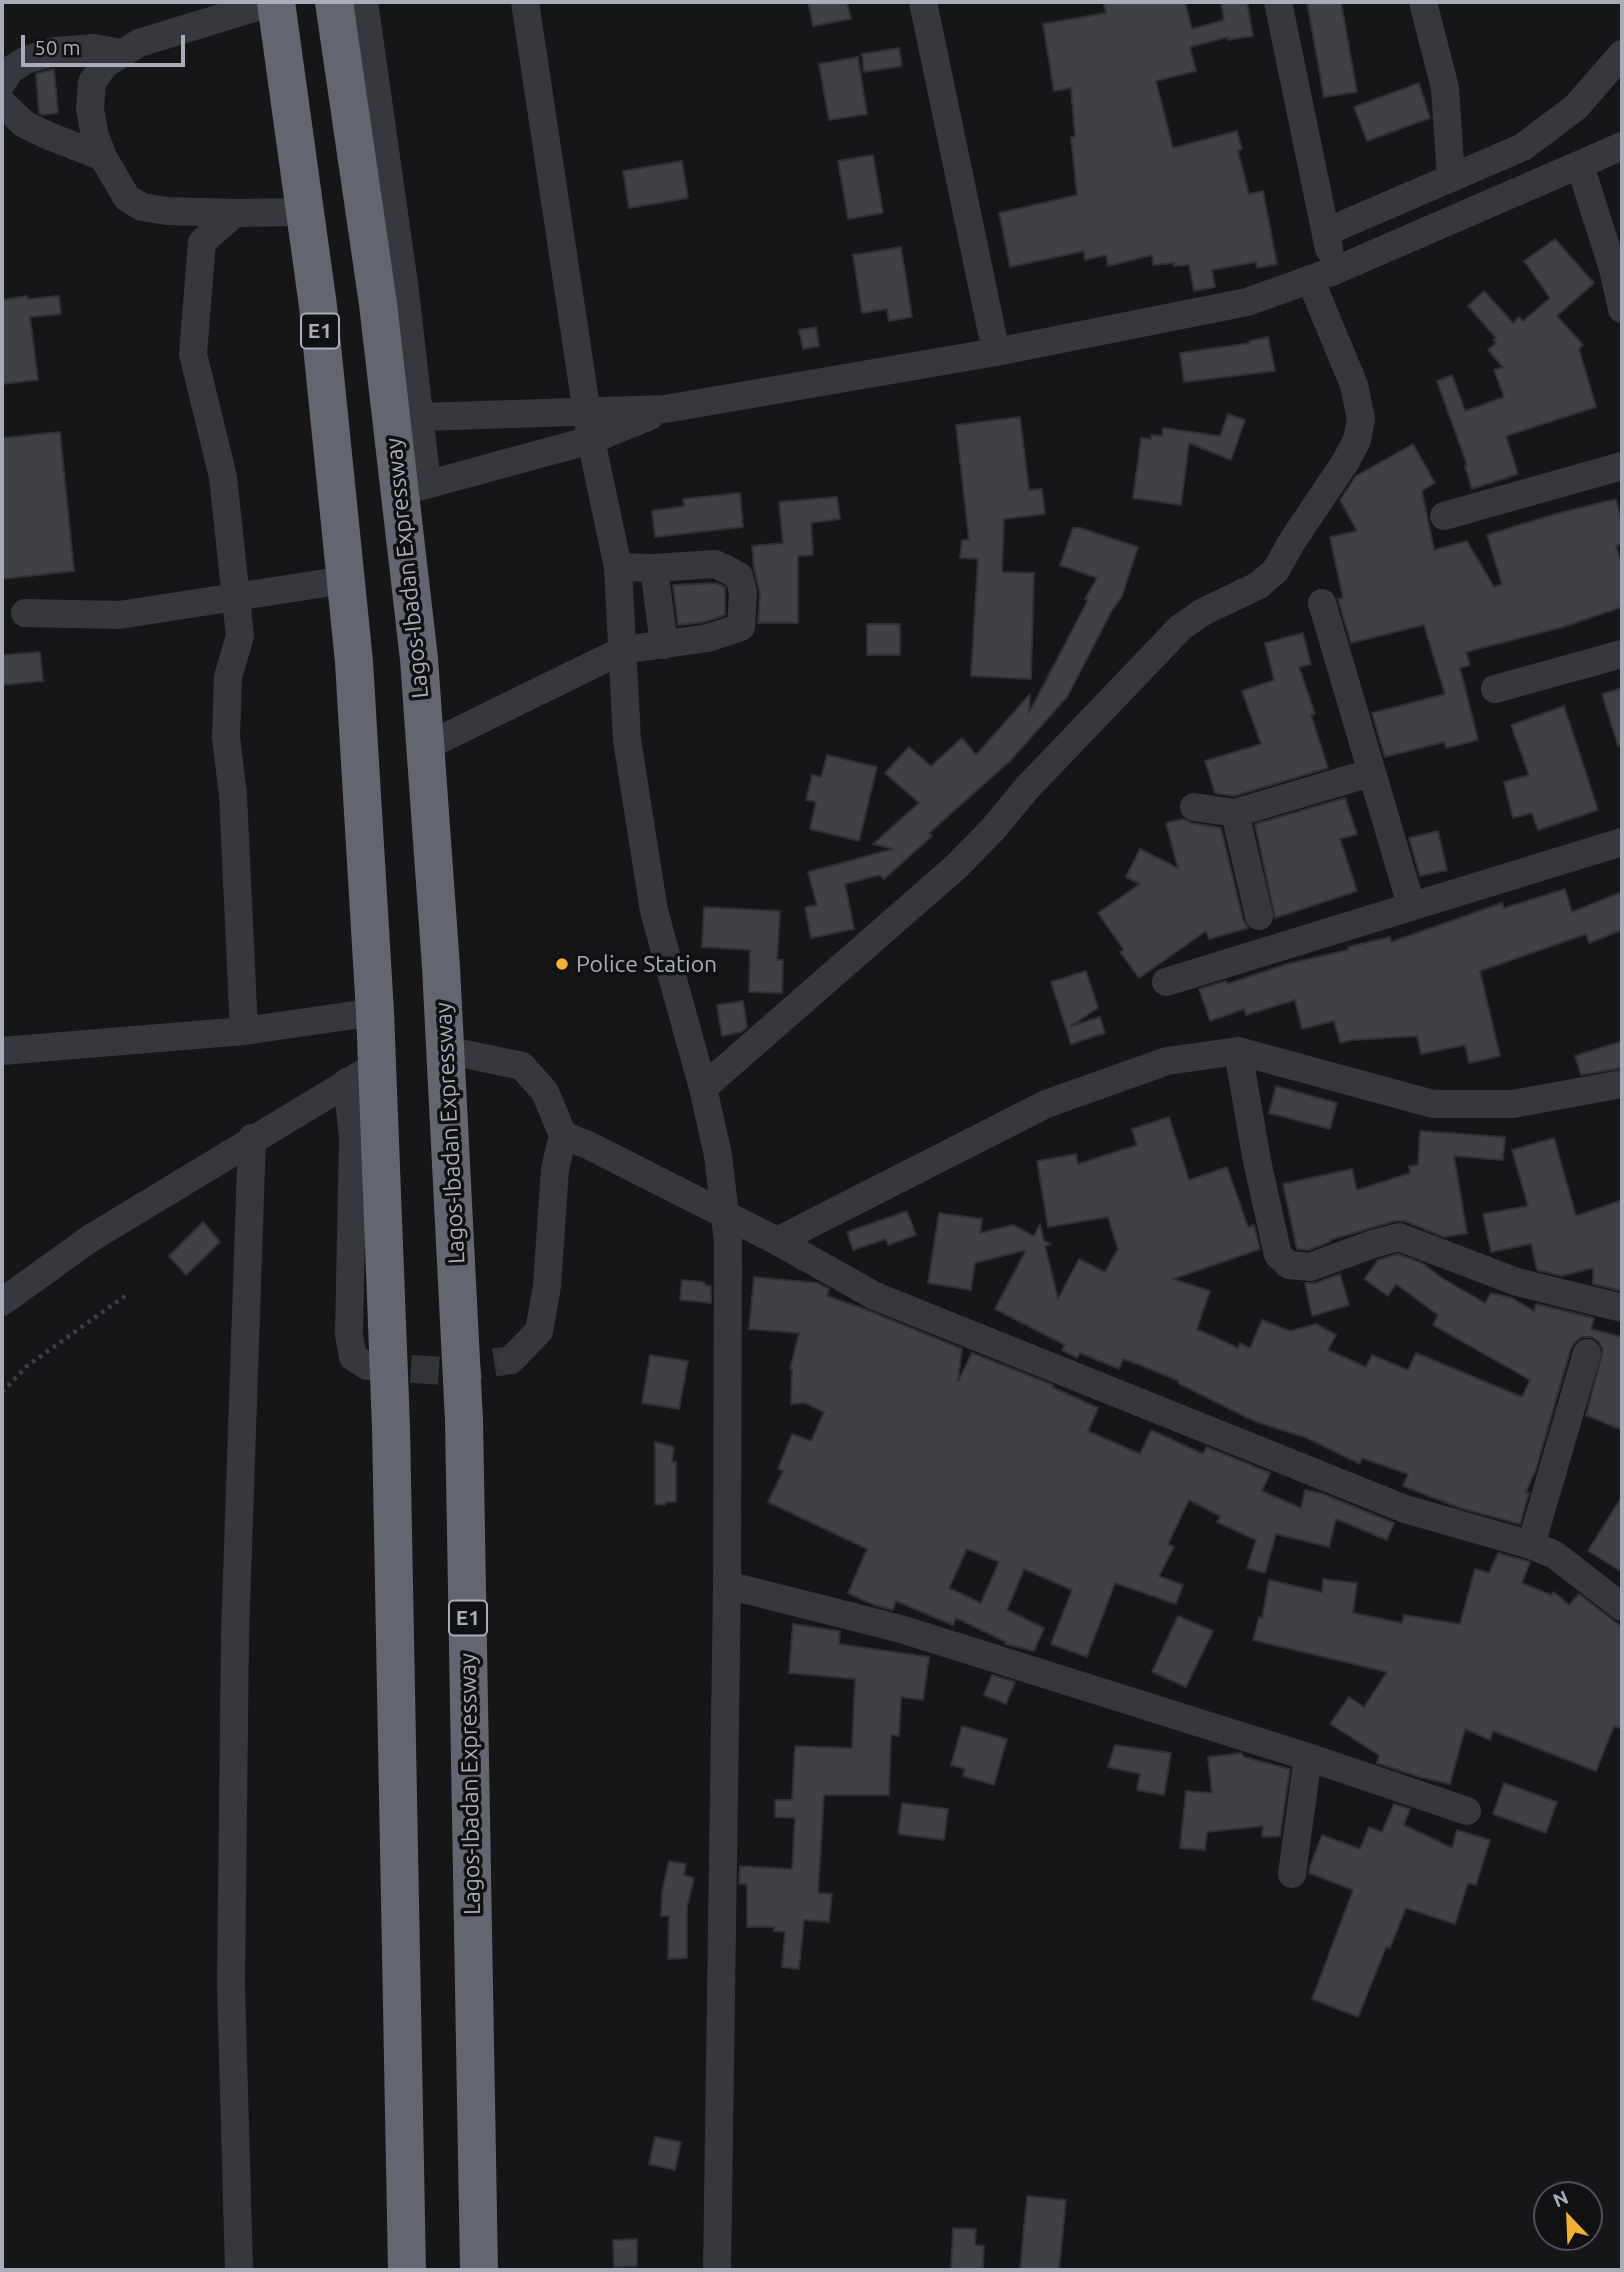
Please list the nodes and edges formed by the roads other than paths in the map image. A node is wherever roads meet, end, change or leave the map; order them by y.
1 (274, 2) edge
2 (334, 2) edge
3 (364, 2) edge
4 (525, 2) edge
5 (923, 2) edge
6 (1278, 2) edge
7 (1423, 2) edge
8 (121, 53) junction
9 (1622, 54) edge
10 (2, 83) edge
11 (2, 103) edge
12 (1622, 146) edge
13 (103, 157) junction
14 (1580, 165) junction
15 (1451, 178) junction
16 (305, 212) junction
17 (235, 213) junction
18 (1326, 232) junction
19 (1322, 275) junction
20 (1622, 309) edge
21 (996, 352) junction
22 (665, 409) junction
23 (587, 410) junction
24 (406, 417) junction
25 (591, 440) junction
26 (1622, 466) edge
27 (413, 488) junction
28 (1444, 516) dead end
29 (618, 566) junction
30 (654, 568) junction
31 (345, 580) junction
32 (237, 596) junction
33 (1322, 603) dead end
34 (25, 613) dead end
35 (664, 645) junction
36 (623, 650) junction
37 (1622, 654) edge
38 (1495, 689) dead end
39 (425, 747) junction
40 (1370, 773) junction
41 (1194, 807) dead end
42 (1235, 813) junction
43 (1622, 842) edge
44 (1411, 905) junction
45 (1259, 916) dead end
46 (1166, 982) dead end
47 (375, 1012) junction
48 (244, 1031) junction
49 (446, 1050) junction
50 (2, 1051) edge
51 (1238, 1051) junction
52 (362, 1073) junction
53 (1622, 1084) edge
54 (703, 1088) junction
55 (564, 1135) junction
56 (252, 1138) junction
57 (725, 1216) junction
58 (777, 1241) junction
59 (2, 1301) edge
60 (1622, 1308) edge
61 (1587, 1353) dead end
62 (511, 1360) tunnel mouth
63 (367, 1366) dead end
64 (1531, 1545) junction
65 (727, 1585) junction
66 (1622, 1607) edge
67 (1308, 1757) junction
68 (1467, 1811) dead end
69 (1292, 1874) dead end
70 (239, 2270) edge
71 (407, 2270) edge
72 (479, 2270) edge
73 (717, 2270) edge

1 - 8 street
1 - 16 highway, E1
2 - 24 highway, Lagos-Ibadan Expressway / E1
3 - 24 street
4 - 23 street
5 - 21 street
6 - 18 street
7 - 15 street
8 - 10 street
8 - 13 street
9 - 15 street
11 - 13 street
12 - 14 street
13 - 17 street
14 - 19 street
14 - 20 street
15 - 18 street
16 - 17 street
16 - 31 highway, E1
17 - 32 street
18 - 19 street
19 - 21 street
19 - 54 street
21 - 22 street
22 - 23 street
22 - 25 street
23 - 24 street
23 - 25 street
24 - 27 highway, Lagos-Ibadan Expressway / E1
25 - 27 street
25 - 29 street
26 - 28 street
27 - 39 highway, Lagos-Ibadan Expressway / E1
29 - 30 street
29 - 36 street
30 - 35 street
30 - 35 street
31 - 32 street
31 - 47 highway, E1
32 - 34 street
32 - 48 street
33 - 40 street
35 - 36 street
36 - 39 street
36 - 54 street
37 - 38 street
39 - 49 highway, Lagos-Ibadan Expressway / E1
40 - 42 street
40 - 44 street
41 - 42 street
42 - 45 street
43 - 44 street
44 - 46 street
47 - 48 street
47 - 52 highway, E1
48 - 50 street
49 - 55 street
49 - 72 highway, Lagos-Ibadan Expressway / E1
51 - 53 street
51 - 58 street
51 - 60 street
52 - 56 street
52 - 63 street
52 - 71 highway, E1
54 - 57 street
55 - 57 street
55 - 62 street
56 - 59 street
56 - 70 street
57 - 58 street
57 - 65 street
58 - 64 street
61 - 64 street
64 - 66 street
65 - 67 street
65 - 73 street
67 - 68 street
67 - 69 street

